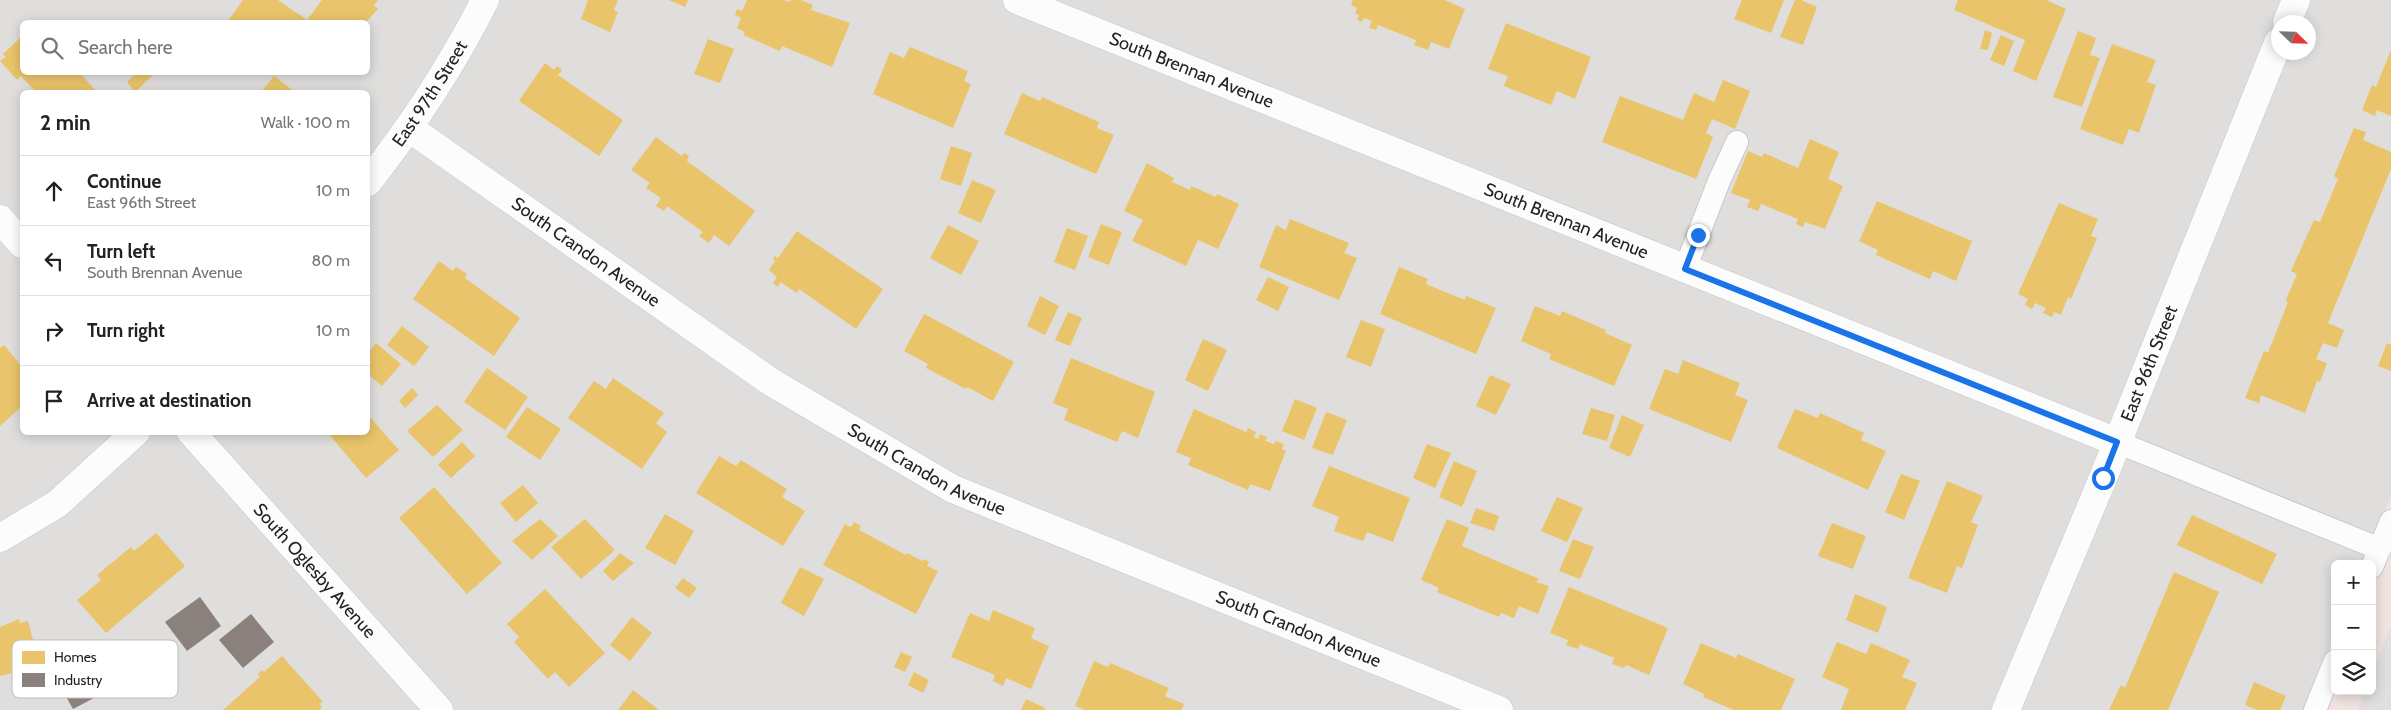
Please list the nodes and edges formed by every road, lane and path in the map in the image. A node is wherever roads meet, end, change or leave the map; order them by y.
1 (486, 0) edge
2 (1017, 0) edge
3 (2271, 60) edge
4 (409, 128) junction
5 (1737, 142) dead end
6 (370, 179) edge
7 (0, 219) edge
8 (20, 242) edge
9 (1685, 269) junction
10 (133, 435) edge
11 (194, 435) edge
12 (2117, 442) junction
13 (2391, 521) edge
14 (0, 538) edge
15 (2376, 558) edge
16 (2331, 671) edge
17 (439, 710) edge
18 (1500, 710) edge
19 (2006, 710) edge
20 (2315, 710) edge

1 - 4 street, East 97th Street
2 - 9 street, South Brennan Avenue
3 - 12 street, East 96th Street
4 - 6 street, East 97th Street
4 - 18 street, South Crandon Avenue
5 - 9 lane
7 - 8 street
9 - 12 street, South Brennan Avenue
10 - 14 street
11 - 17 street, South Oglesby Avenue
12 - 15 lane
12 - 19 street, East 96th Street
13 - 15 lane
16 - 20 lane

